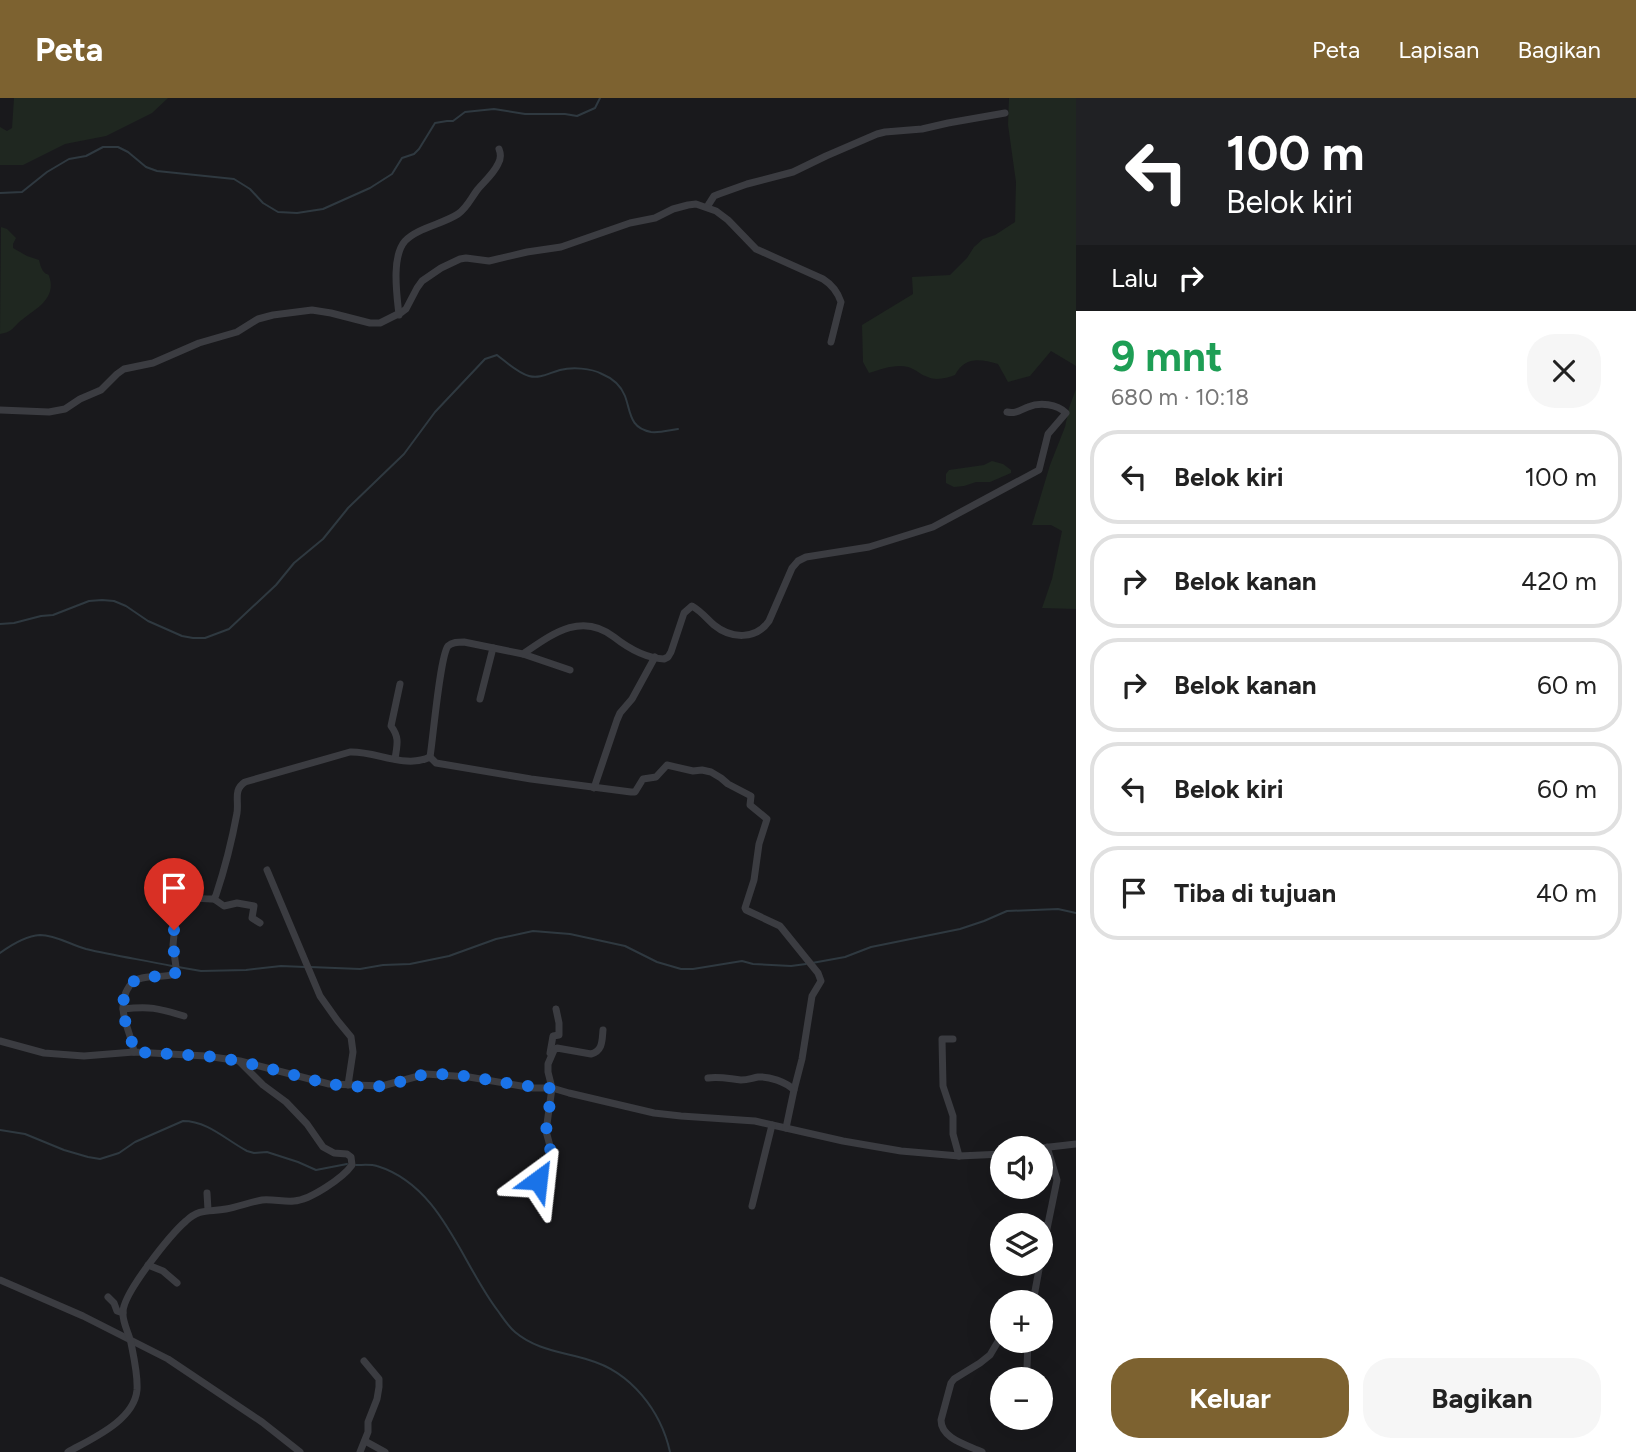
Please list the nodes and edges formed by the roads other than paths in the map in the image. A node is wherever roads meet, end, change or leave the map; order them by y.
1 (1005, 113) dead end
2 (499, 149) dead end
3 (707, 207) junction
4 (398, 315) junction
5 (831, 342) dead end
6 (0, 410) edge
7 (1007, 412) dead end
8 (493, 648) junction
9 (523, 654) junction
10 (655, 657) junction
11 (570, 670) dead end
12 (400, 684) dead end
13 (480, 699) dead end
14 (430, 757) junction
15 (395, 759) junction
16 (594, 788) junction
17 (267, 870) dead end
18 (157, 892) dead end
19 (214, 899) junction
20 (181, 900) junction
21 (260, 923) dead end
22 (123, 1009) junction
23 (556, 1009) dead end
24 (184, 1016) dead end
25 (603, 1030) dead end
26 (953, 1039) dead end
27 (0, 1041) edge
28 (134, 1052) junction
29 (240, 1061) junction
30 (548, 1064) junction
31 (708, 1078) dead end
32 (348, 1086) junction
33 (552, 1088) junction
34 (794, 1090) junction
35 (772, 1125) junction
36 (786, 1128) junction
37 (1076, 1144) edge
38 (1053, 1147) edge
39 (990, 1155) edge
40 (959, 1156) junction
41 (1053, 1170) edge
42 (552, 1187) dead end
43 (207, 1193) dead end
44 (752, 1206) dead end
45 (208, 1210) junction
46 (1050, 1213) edge
47 (148, 1265) junction
48 (0, 1280) edge
49 (177, 1283) dead end
50 (108, 1297) dead end
51 (122, 1314) junction
52 (131, 1341) junction
53 (991, 1353) edge
54 (365, 1361) dead end
55 (365, 1441) junction
56 (68, 1452) edge
57 (300, 1452) edge
58 (360, 1452) edge
59 (385, 1452) edge
60 (982, 1452) edge

1 - 3 street
2 - 4 street
3 - 4 street
3 - 5 street
4 - 6 street
7 - 10 street
8 - 9 street
8 - 13 street
8 - 14 street
9 - 10 street
9 - 11 street
10 - 16 street
12 - 15 street
14 - 15 street
14 - 16 street
15 - 19 street
16 - 34 street
17 - 32 street
18 - 20 street
19 - 20 street
19 - 21 street
20 - 22 street
22 - 24 street
22 - 28 street
23 - 30 street
25 - 30 street
26 - 40 street
27 - 28 street
28 - 29 street
29 - 32 street
29 - 45 street
30 - 33 street
31 - 34 street
32 - 33 street
33 - 35 street
33 - 42 street
34 - 36 street
35 - 36 street
35 - 44 street
36 - 40 street
37 - 38 street
39 - 40 street
41 - 46 street
43 - 45 street
45 - 47 street
47 - 49 street
47 - 51 street
48 - 52 street
50 - 51 street
51 - 52 street
52 - 56 street
52 - 57 street
53 - 60 street
54 - 55 street
55 - 58 street
55 - 59 street

